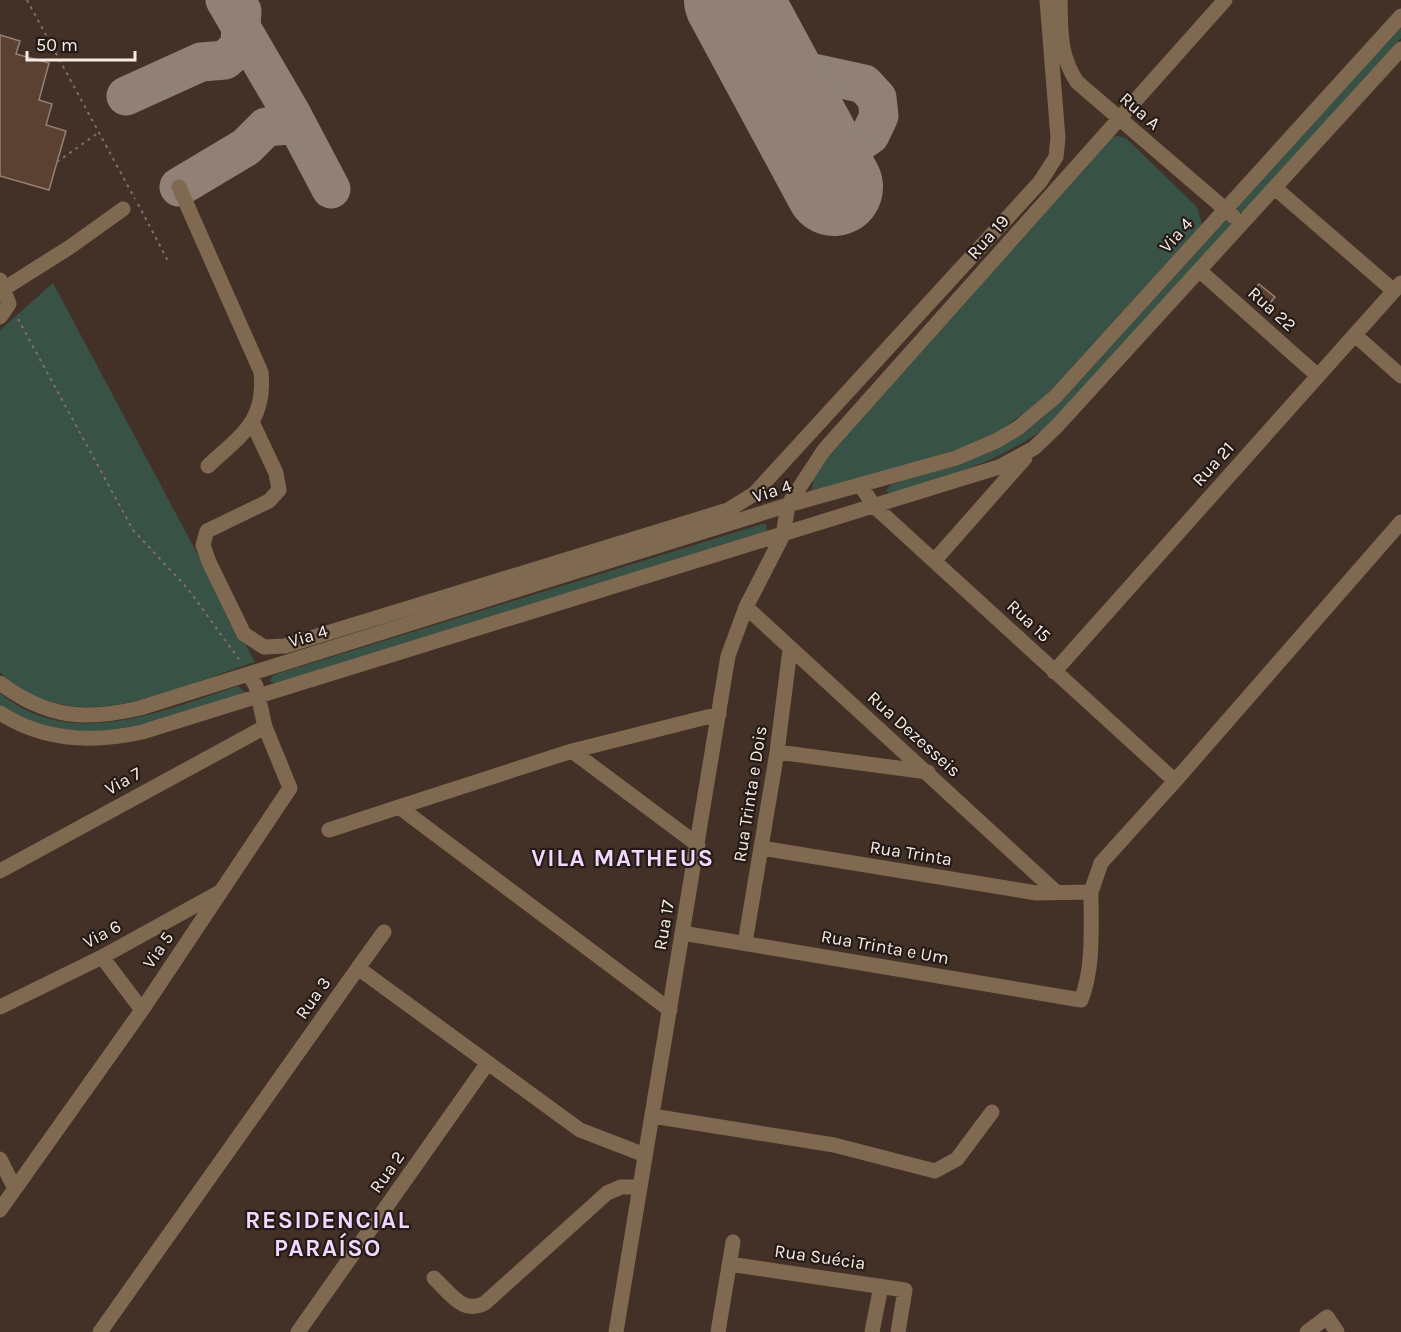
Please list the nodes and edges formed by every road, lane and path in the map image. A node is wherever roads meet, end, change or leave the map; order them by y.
1 (27, 0) edge
2 (1047, 0) edge
3 (1060, 0) edge
4 (1225, 0) edge
5 (1401, 16) edge
6 (1401, 49) edge
7 (1119, 119) junction
8 (98, 133) junction
9 (57, 162) dead end
10 (179, 187) dead end
11 (1275, 188) junction
12 (123, 209) dead end
13 (1225, 210) junction
14 (1243, 224) junction
15 (169, 262) dead end
16 (1200, 271) junction
17 (2, 284) edge
18 (1397, 287) edge
19 (9, 304) junction
20 (0, 317) edge
21 (1355, 335) junction
22 (1318, 376) junction
23 (1401, 376) edge
24 (253, 424) junction
25 (1034, 448) junction
26 (208, 466) dead end
27 (861, 486) junction
28 (788, 506) junction
29 (874, 506) junction
30 (1401, 522) edge
31 (783, 534) junction
32 (934, 561) junction
33 (746, 607) junction
34 (790, 650) junction
35 (1054, 672) junction
36 (249, 675) junction
37 (0, 683) edge
38 (259, 697) junction
39 (719, 714) junction
40 (4, 720) edge
41 (265, 727) junction
42 (572, 751) junction
43 (777, 752) junction
44 (928, 772) junction
45 (1175, 781) junction
46 (399, 807) junction
47 (329, 830) dead end
48 (698, 845) junction
49 (761, 848) junction
50 (0, 870) edge
51 (1054, 891) junction
52 (220, 892) junction
53 (1091, 892) junction
54 (384, 932) dead end
55 (682, 933) junction
56 (745, 944) junction
57 (102, 957) junction
58 (358, 968) junction
59 (0, 1007) edge
60 (142, 1010) junction
61 (670, 1010) junction
62 (487, 1064) junction
63 (992, 1112) dead end
64 (652, 1116) junction
65 (645, 1155) junction
66 (0, 1159) edge
67 (640, 1186) junction
68 (15, 1189) junction
69 (0, 1210) edge
70 (733, 1242) dead end
71 (729, 1264) junction
72 (434, 1278) dead end
73 (881, 1286) junction
74 (100, 1332) edge
75 (298, 1332) edge
76 (616, 1332) edge
77 (718, 1332) edge
78 (872, 1332) edge
79 (898, 1332) edge
80 (1307, 1332) edge
81 (1337, 1332) edge

1 - 8 path
2 - 24 street
3 - 7 street, Rua A
4 - 7 street, Rua 19
5 - 13 street, Via 4
6 - 11 street
7 - 13 street, Rua A
7 - 28 street, Rua 19
8 - 9 path
8 - 15 path
10 - 24 street
11 - 14 street
11 - 18 street
12 - 17 street
13 - 14 street, Rua A
13 - 27 street, Via 4
14 - 16 street
16 - 22 street, Rua 22
16 - 25 street
17 - 19 street
18 - 21 street, Rua 21
19 - 20 street
19 - 36 path
21 - 22 street, Rua 21
21 - 23 street
22 - 35 street, Rua 21
24 - 26 street
25 - 29 street
25 - 32 street
27 - 28 street, Via 4
27 - 29 street, Rua 15
28 - 31 street, Rua 17
28 - 36 street, Via 4
29 - 31 street
29 - 32 street, Rua 15
30 - 45 street
31 - 33 street, Rua 17
31 - 38 street
32 - 35 street, Rua 15
33 - 34 street, Rua Dezesseis
33 - 39 street, Rua 17
34 - 43 street, Rua Trinta e Dois
34 - 44 street, Rua Dezesseis
35 - 45 street, Rua 15
36 - 37 street, Via 4
36 - 38 street, Via 5
38 - 40 street
38 - 41 street, Via 5
39 - 42 street
39 - 48 street, Rua 17
41 - 50 street, Via 7
41 - 52 street, Via 5
42 - 46 street
42 - 48 street
43 - 44 street
43 - 49 street, Rua Trinta e Dois
44 - 51 street, Rua Dezesseis
45 - 53 street
46 - 47 street
46 - 61 street
48 - 55 street, Rua 17
49 - 51 street, Rua Trinta
49 - 56 street, Rua Trinta e Dois
51 - 53 street
52 - 57 street, Via 6
52 - 60 street, Via 5
53 - 56 street, Rua Trinta e Um
54 - 58 street, Rua 3
55 - 56 street, Rua Trinta e Um
55 - 61 street, Rua 17
57 - 59 street, Via 6
57 - 60 street
58 - 62 street
58 - 74 street, Rua 3
60 - 68 street, Via 5
61 - 64 street, Rua 17
62 - 65 street
62 - 75 street, Rua 2
63 - 64 street
64 - 65 street, Rua 17
65 - 67 street, Rua 17
66 - 68 street
67 - 72 street
67 - 76 street, Rua 17
68 - 69 street, Via 5
70 - 71 street
71 - 73 street, Rua Suécia
71 - 77 street
73 - 78 street
73 - 79 street, Rua Suécia
80 - 81 street

